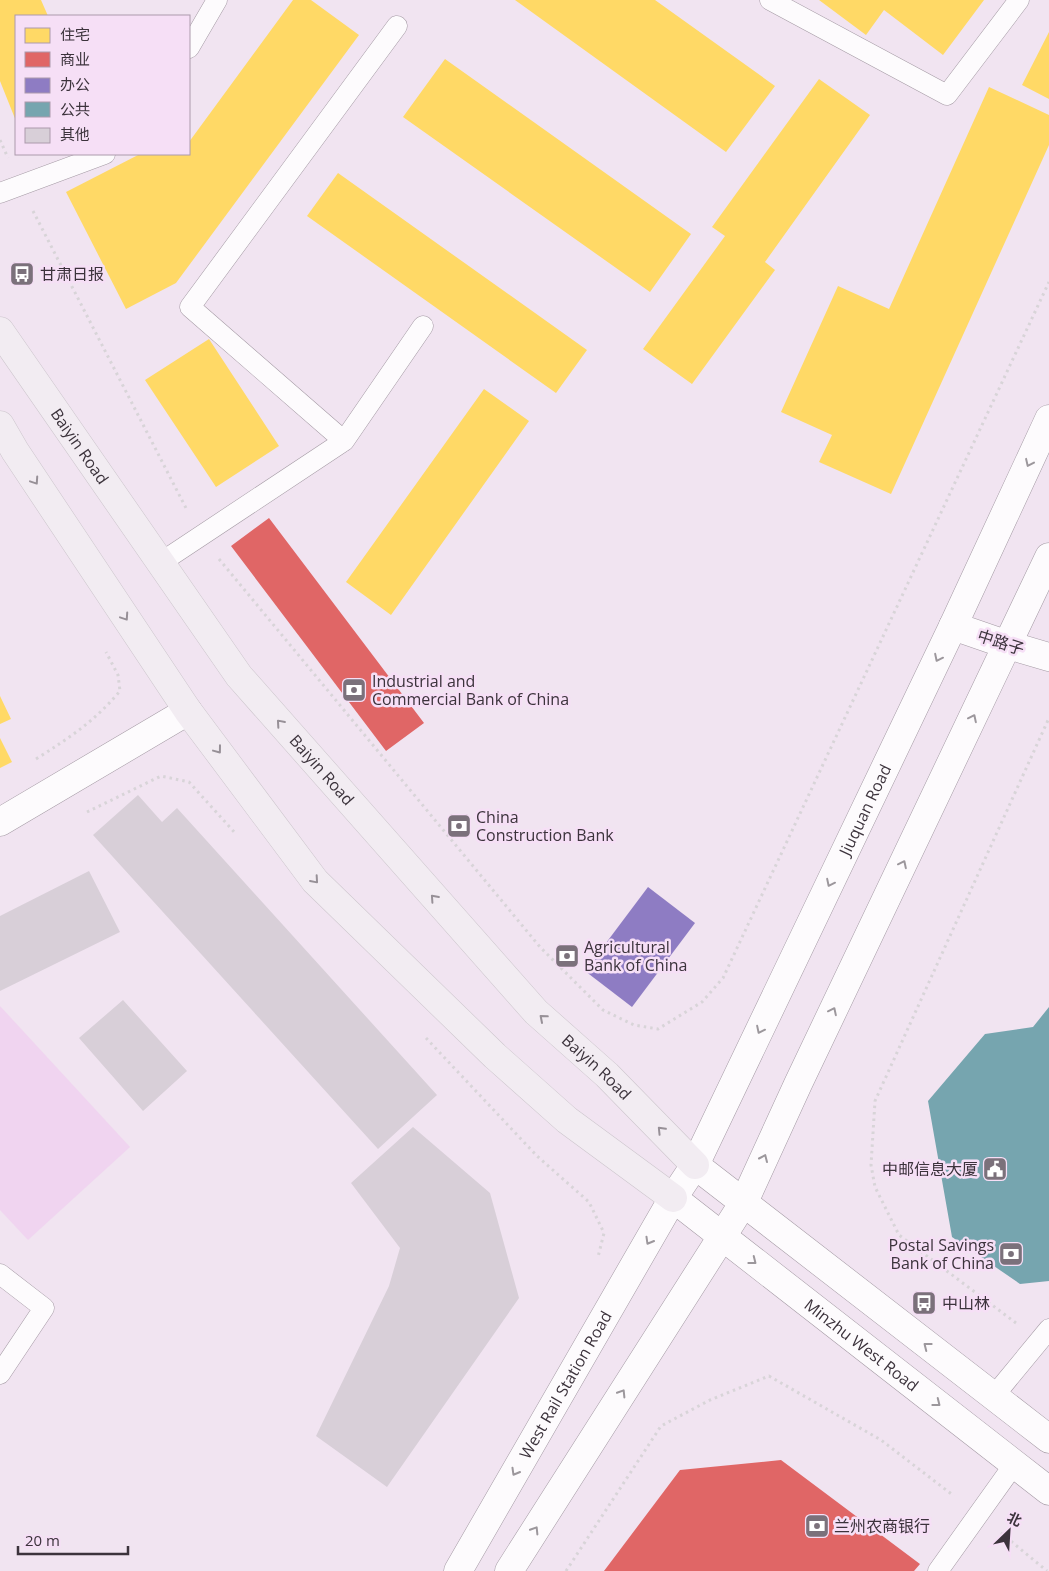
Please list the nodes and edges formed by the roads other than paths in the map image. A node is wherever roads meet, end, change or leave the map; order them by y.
1 (217, 0) edge
2 (770, 0) edge
3 (1018, 0) edge
4 (397, 26) dead end
5 (190, 46) edge
6 (102, 155) edge
7 (0, 193) edge
8 (423, 326) dead end
9 (0, 331) edge
10 (1049, 419) edge
11 (0, 425) edge
12 (344, 441) junction
13 (8, 454) edge
14 (1049, 557) edge
15 (160, 563) junction
16 (953, 626) junction
17 (1008, 645) junction
18 (1049, 657) edge
19 (188, 711) junction
20 (0, 822) edge
21 (695, 1165) junction
22 (673, 1198) junction
23 (744, 1202) junction
24 (722, 1237) junction
25 (0, 1274) edge
26 (1044, 1334) edge
27 (0, 1374) edge
28 (993, 1397) junction
29 (1049, 1439) edge
30 (1015, 1463) junction
31 (1049, 1491) edge
32 (458, 1571) edge
33 (508, 1571) edge
34 (938, 1571) edge

1 - 5 lane
2 - 3 lane
4 - 12 lane
6 - 7 lane
8 - 12 lane
9 - 15 main road, Baiyin Road
10 -> 16 main road, Jiuquan Road
11 - 13 main road
12 - 15 lane
13 -> 19 main road
14 - 17 main road
21 -> 15 main road, Baiyin Road
16 - 17 main road, 中路子
16 -> 21 main road, Jiuquan Road
17 - 18 main road, 中路子
23 -> 17 main road
19 - 20 main road
19 -> 22 main road
21 - 22 main road, Jiuquan Road
21 - 23 main road
22 - 24 main road, Minzhu West Road
22 -> 32 main road, West Rail Station Road
23 - 24 main road
28 -> 23 main road
24 -> 30 main road, Minzhu West Road
33 -> 24 main road
25 - 27 lane
26 - 28 lane
28 - 29 main road
30 - 31 main road, Minzhu West Road
30 - 34 lane

